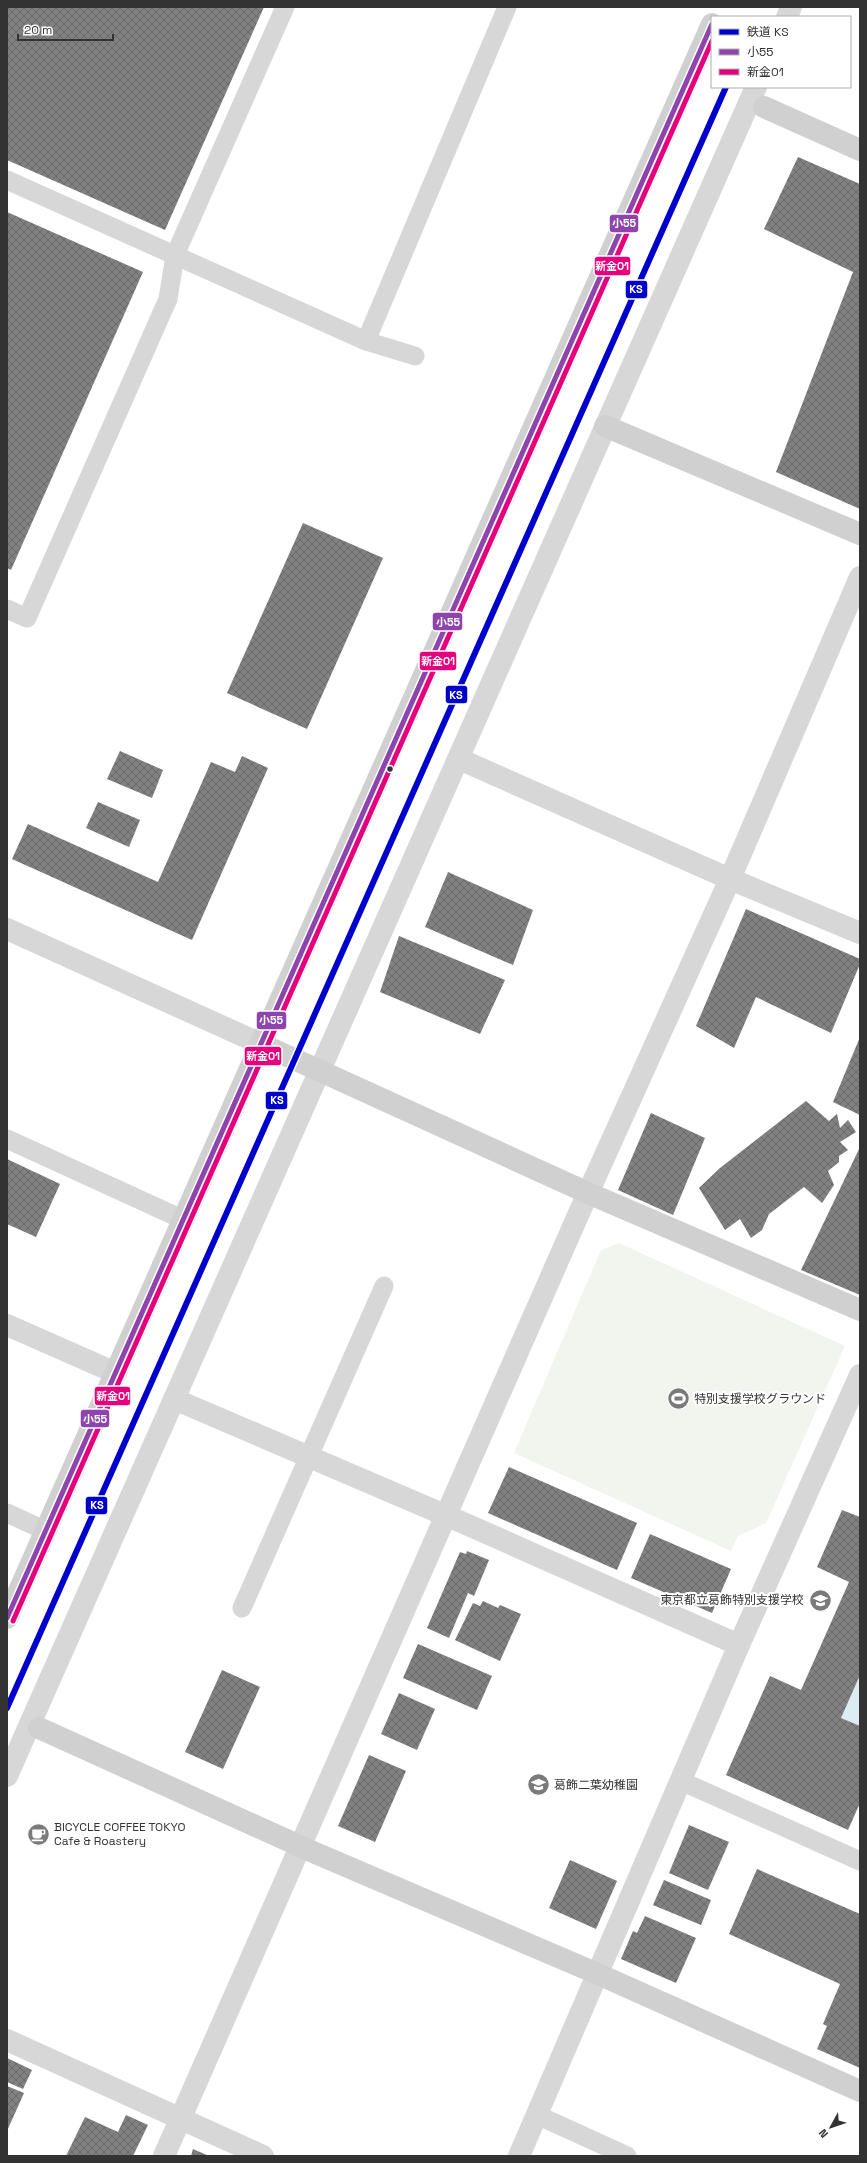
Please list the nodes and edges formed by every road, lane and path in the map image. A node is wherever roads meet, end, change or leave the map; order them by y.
1 (285, 7) edge
2 (507, 7) edge
3 (711, 26) edge
4 (757, 98) edge
5 (860, 150) edge
6 (7, 180) edge
7 (175, 255) junction
8 (366, 341) junction
9 (415, 356) dead end
10 (604, 426) junction
11 (860, 534) edge
12 (860, 577) edge
13 (7, 609) edge
14 (459, 759) junction
15 (730, 879) junction
16 (7, 929) edge
17 (860, 933) edge
18 (261, 1044) junction
19 (321, 1071) junction
20 (7, 1139) edge
21 (588, 1192) junction
22 (184, 1220) junction
23 (384, 1286) dead end
24 (860, 1310) edge
25 (7, 1325) edge
26 (116, 1373) junction
27 (860, 1375) edge
28 (174, 1399) junction
29 (309, 1458) junction
30 (7, 1513) edge
31 (447, 1515) junction
32 (46, 1531) junction
33 (242, 1608) dead end
34 (7, 1618) edge
35 (740, 1645) junction
36 (35, 1726) junction
37 (7, 1776) edge
38 (681, 1781) junction
39 (300, 1845) junction
40 (860, 1861) edge
41 (598, 1974) junction
42 (7, 2040) edge
43 (860, 2091) edge
44 (537, 2115) junction
45 (181, 2118) junction
46 (164, 2156) edge
47 (263, 2156) edge
48 (519, 2156) edge
49 (627, 2156) edge

1 - 7 lane
2 - 8 lane
3 - 18 street
4 - 5 street
4 - 10 street
6 - 7 lane
7 - 8 lane
7 - 13 lane
8 - 9 lane
10 - 11 street
10 - 14 street
12 - 15 street
14 - 15 street
14 - 19 street
15 - 17 street
15 - 21 street
16 - 18 street
18 - 19 street
18 - 22 street
19 - 21 street
19 - 28 street
20 - 22 lane
21 - 24 street
21 - 31 street
22 - 26 street
23 - 29 lane
25 - 26 street
26 - 32 street
27 - 35 street
28 - 29 street
28 - 36 street
29 - 31 street
29 - 33 lane
30 - 32 lane
31 - 35 street
31 - 39 street
32 - 34 street
35 - 38 street
36 - 37 street
36 - 39 street
38 - 40 lane
38 - 41 street
39 - 41 street
39 - 45 street
41 - 43 street
41 - 44 street
42 - 45 street
44 - 48 street
44 - 49 lane
45 - 46 street
45 - 47 street

